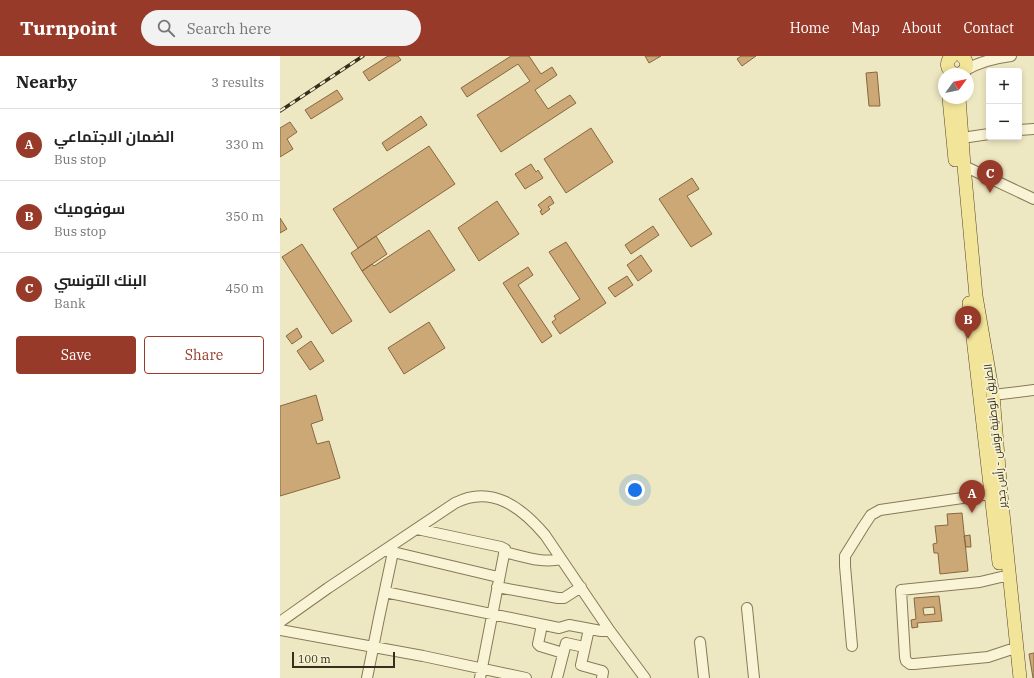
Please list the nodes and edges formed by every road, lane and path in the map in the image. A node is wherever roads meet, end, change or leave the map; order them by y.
1 (1011, 56) edge
2 (957, 65) edge
3 (950, 104) edge
4 (959, 104) edge
5 (1034, 129) edge
6 (1022, 130) edge
7 (986, 134) edge
8 (962, 138) junction
9 (964, 166) junction
10 (1034, 199) edge
11 (1034, 390) edge
12 (993, 394) junction
13 (990, 494) junction
14 (417, 529) junction
15 (390, 551) junction
16 (504, 552) junction
17 (561, 559) junction
18 (1005, 577) junction
19 (498, 582) junction
20 (581, 587) junction
21 (385, 592) junction
22 (747, 608) dead end
23 (492, 614) junction
24 (280, 622) edge
25 (542, 625) junction
26 (589, 629) junction
27 (280, 630) edge
28 (610, 630) junction
29 (700, 642) dead end
30 (852, 646) dead end
31 (374, 647) junction
32 (584, 647) junction
33 (1013, 650) junction
34 (563, 653) junction
35 (481, 674) edge
36 (367, 678) edge
37 (526, 678) edge
38 (557, 678) edge
39 (602, 678) edge
40 (645, 678) edge
41 (704, 678) edge
42 (754, 678) edge
43 (1011, 678) edge
44 (1020, 678) edge

1 - 2 street
3 - 13 main road, الطريق الوطنية تونس - رأس جدير
4 - 8 main road, الطريق الوطنية تونس - رأس جدير
5 - 6 street
7 - 8 street
8 - 9 main road, الطريق الوطنية تونس - رأس جدير
9 - 10 street
9 - 12 main road, الطريق الوطنية تونس - رأس جدير
11 - 12 street
12 - 18 main road, الطريق الوطنية تونس - رأس جدير
13 - 18 main road, الطريق الوطنية تونس - رأس جدير
13 - 30 street
14 - 15 street
14 - 16 street
14 - 17 street
15 - 19 street
15 - 21 street
15 - 24 street
16 - 17 street
16 - 19 street
17 - 20 street
18 - 33 main road, الطريق الوطنية تونس - رأس جدير
18 - 33 street
19 - 20 street
19 - 23 street
20 - 28 street
21 - 23 street
21 - 31 street
22 - 42 street
23 - 25 street
23 - 35 street
25 - 26 street
25 - 34 street
26 - 28 street
26 - 32 street
27 - 31 street
28 - 40 street
29 - 41 street
31 - 35 street
31 - 36 street
32 - 34 street
32 - 39 street
33 - 43 main road, الطريق الوطنية تونس - رأس جدير
33 - 44 main road, الطريق الوطنية تونس - رأس جدير
34 - 38 street
35 - 37 street

